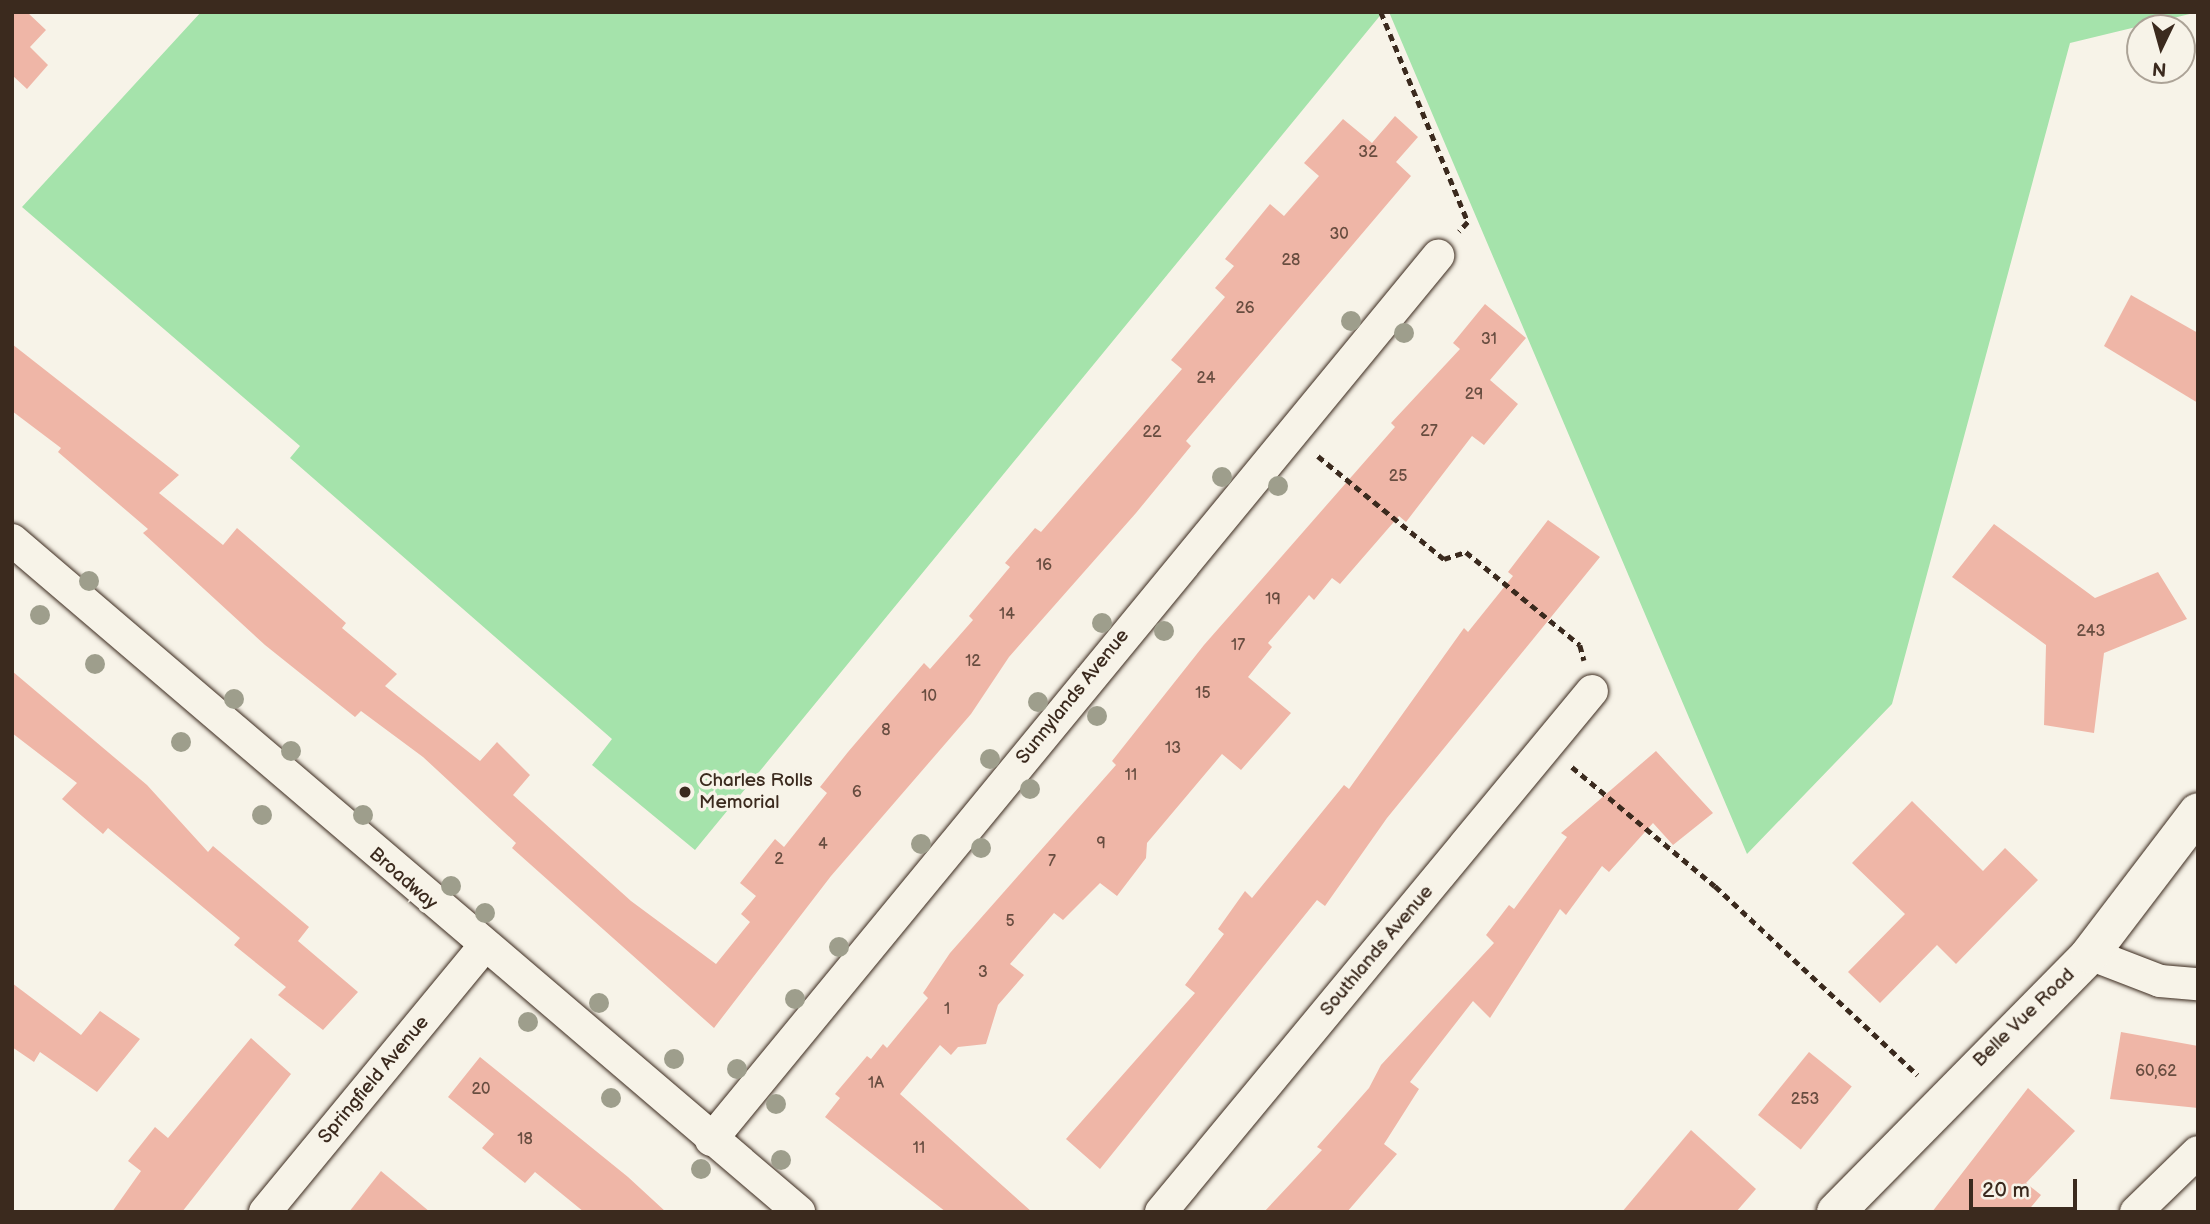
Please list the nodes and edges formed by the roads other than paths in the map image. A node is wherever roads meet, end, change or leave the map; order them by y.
1 (1438, 256) road end
2 (12, 540) edge
3 (1592, 691) road end
4 (2198, 812) edge
5 (484, 948) junction
6 (2090, 954) junction
7 (2198, 984) edge
8 (711, 1140) junction
9 (2198, 1152) edge
10 (786, 1208) edge
11 (265, 1212) edge
12 (1161, 1212) edge
13 (1836, 1212) edge
14 (2136, 1212) edge

1 - 8 street, Sunnylands Avenue
2 - 5 street, Broadway
3 - 12 street, Southlands Avenue
4 - 6 main road, Belle Vue Road
5 - 8 street, Broadway
5 - 11 street, Springfield Avenue
6 - 7 street
6 - 13 main road, Belle Vue Road
8 - 10 street, Broadway
9 - 14 street

